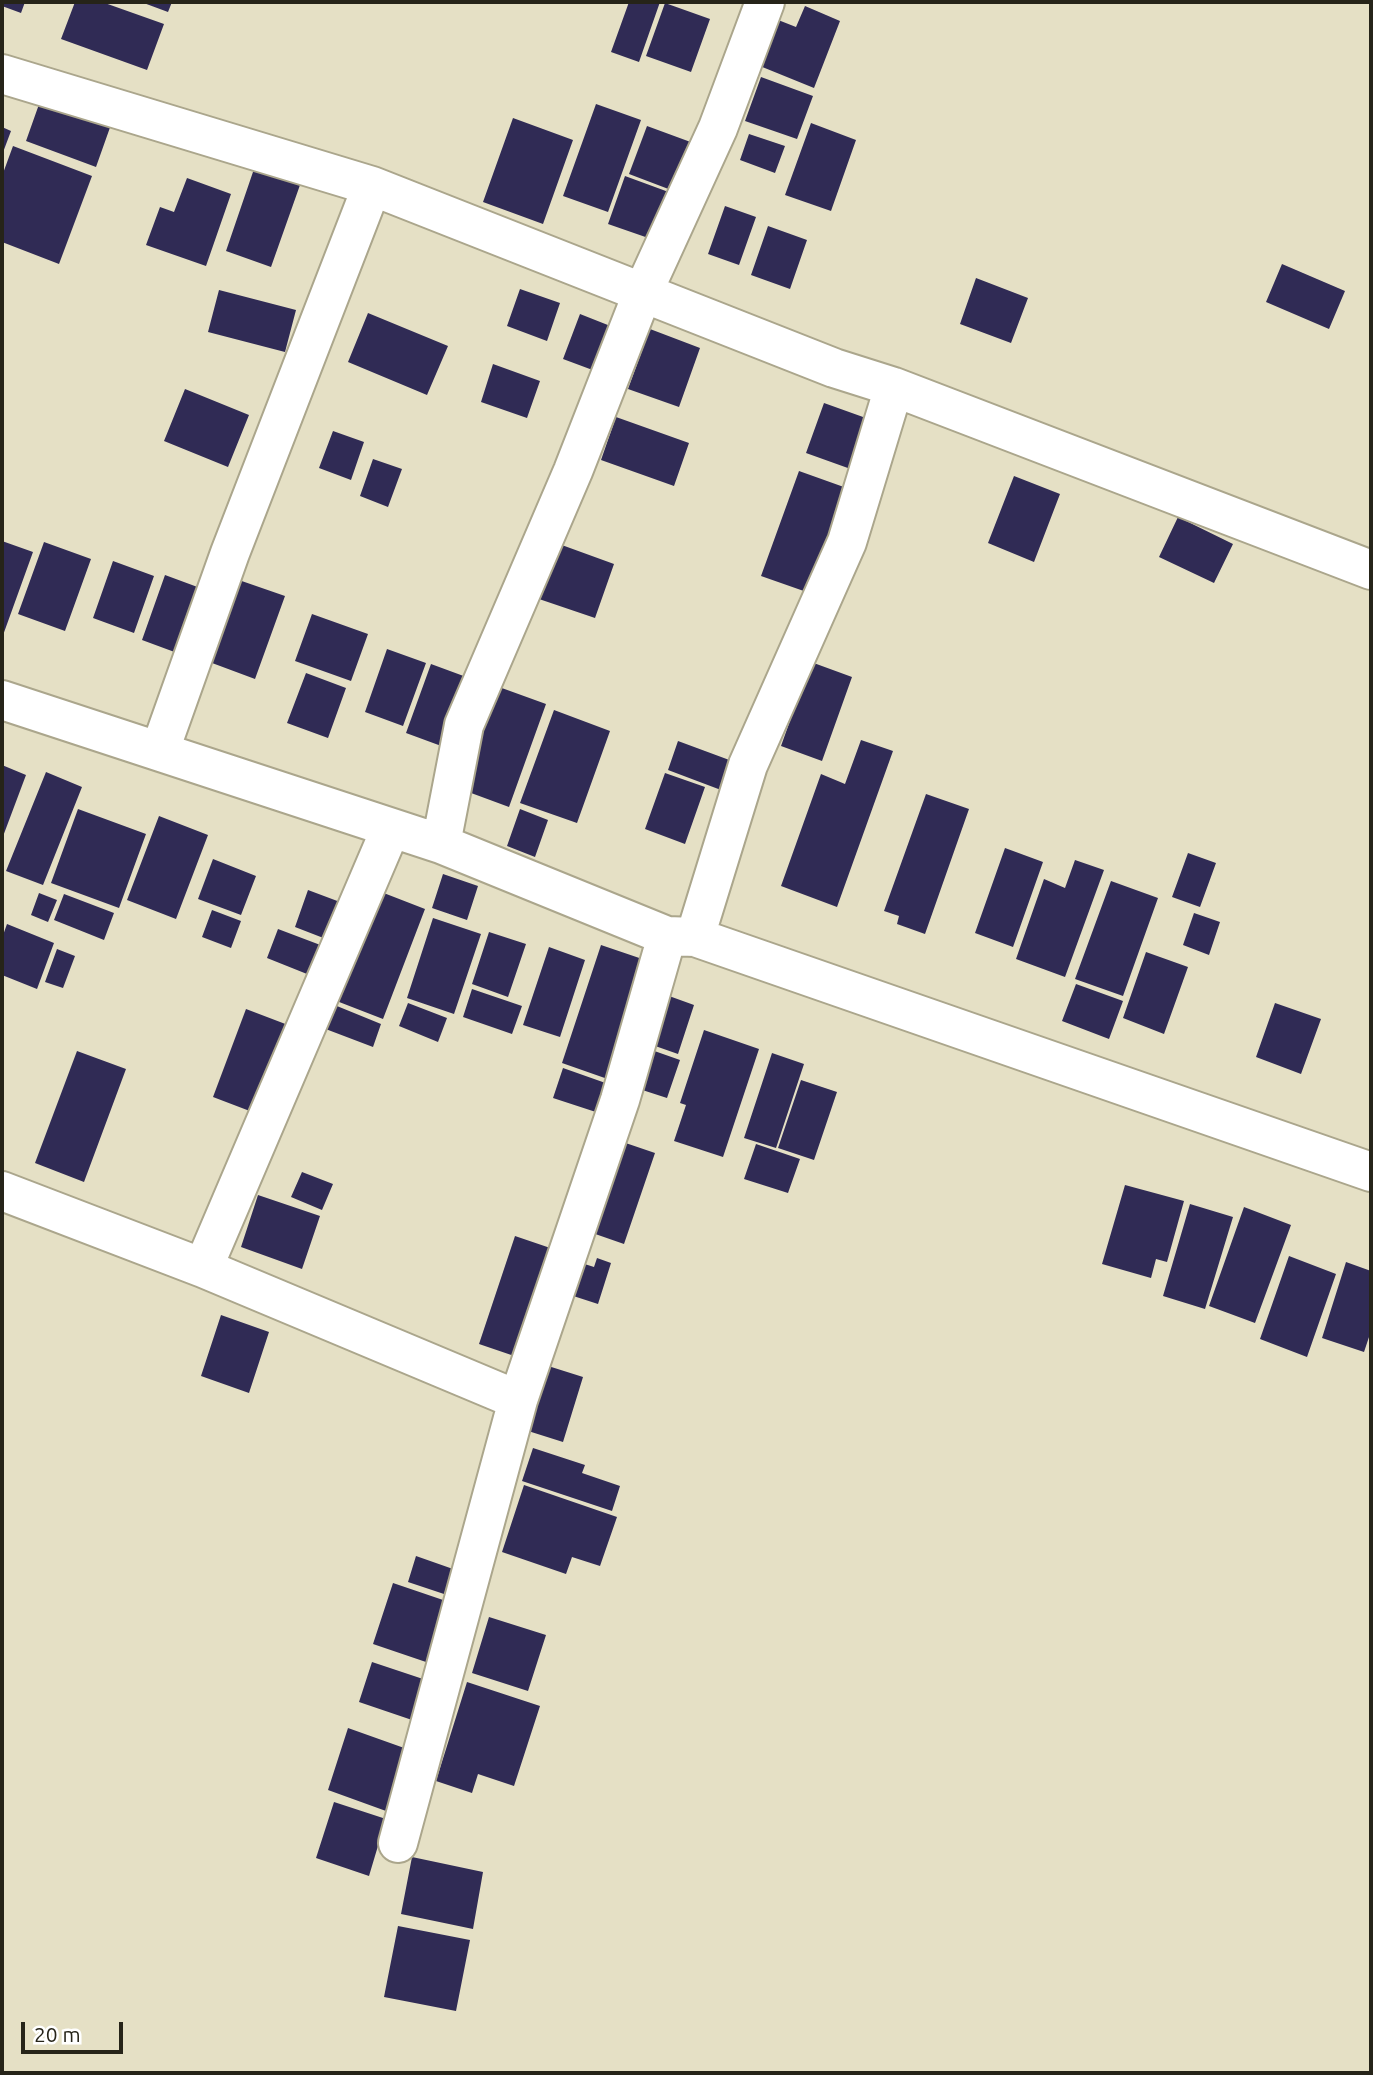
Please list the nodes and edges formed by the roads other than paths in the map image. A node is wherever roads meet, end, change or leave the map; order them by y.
1 (765, 2) edge
2 (2, 75) edge
3 (372, 186) junction
4 (643, 292) junction
5 (894, 387) junction
6 (1371, 570) edge
7 (2, 700) edge
8 (160, 750) junction
9 (391, 828) junction
10 (441, 844) junction
11 (681, 936) junction
12 (1371, 1172) edge
13 (2, 1191) edge
14 (203, 1268) junction
15 (518, 1399) junction
16 (398, 1843) dead end

1 - 4 street
2 - 3 street
3 - 4 street
3 - 8 street
4 - 5 street
4 - 10 street
5 - 6 street
5 - 11 street
7 - 8 street
8 - 9 street
9 - 10 street
9 - 14 street
10 - 11 street
11 - 12 street
11 - 15 street
13 - 14 street
14 - 15 street
15 - 16 street

